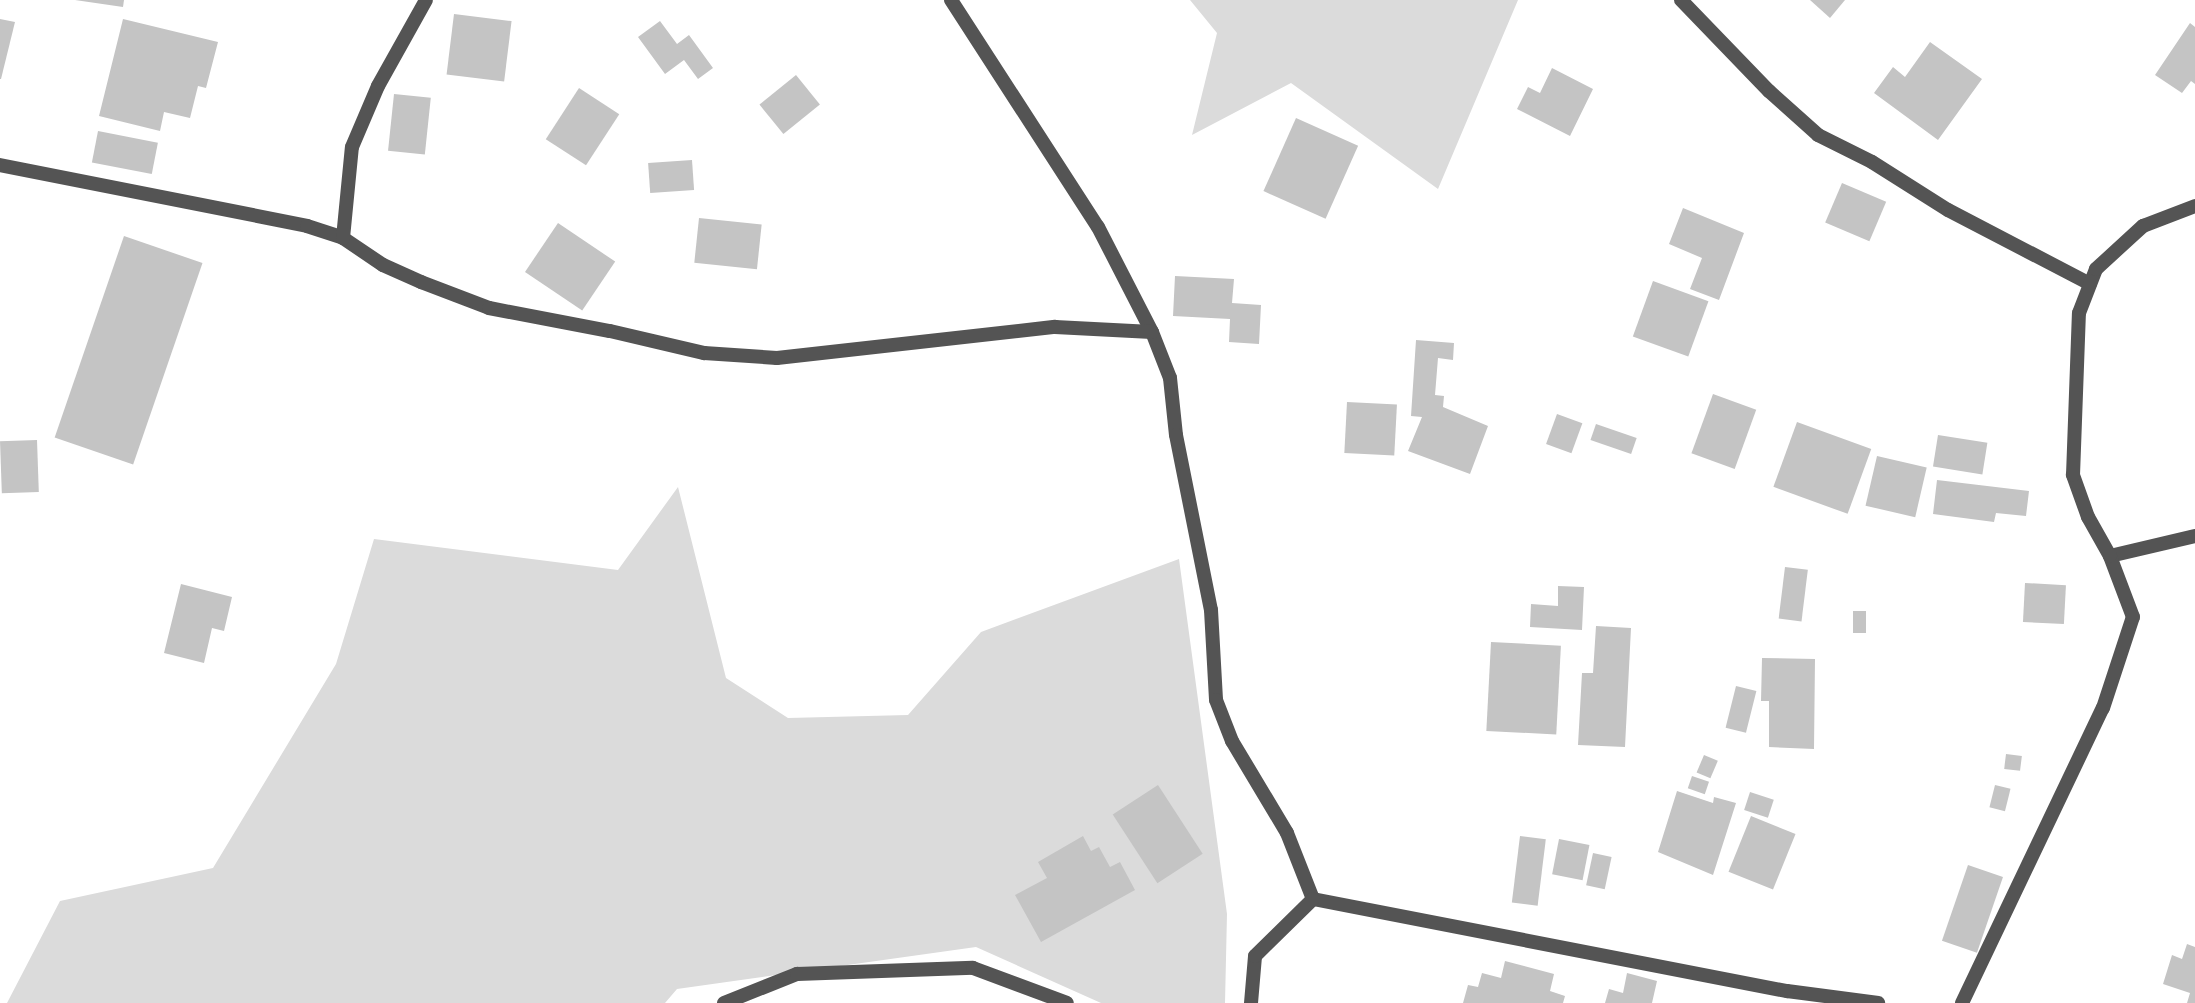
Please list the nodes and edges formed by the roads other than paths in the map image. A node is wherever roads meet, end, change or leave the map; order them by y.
1 (426, 0) edge
2 (951, 0) edge
3 (1681, 0) edge
4 (0, 166) edge
5 (2195, 206) edge
6 (344, 238) junction
7 (2090, 284) junction
8 (1152, 332) junction
9 (2195, 536) edge
10 (2110, 556) junction
11 (1313, 899) junction
12 (724, 1003) edge
13 (1067, 1003) edge
14 (1251, 1003) edge
15 (1878, 1003) edge
16 (1962, 1003) edge

1 - 6 street
2 - 8 street
3 - 7 street
4 - 6 street
5 - 7 street
6 - 8 street
7 - 10 street
8 - 11 street
9 - 10 street
10 - 16 street
11 - 14 street
11 - 15 street
12 - 13 street

